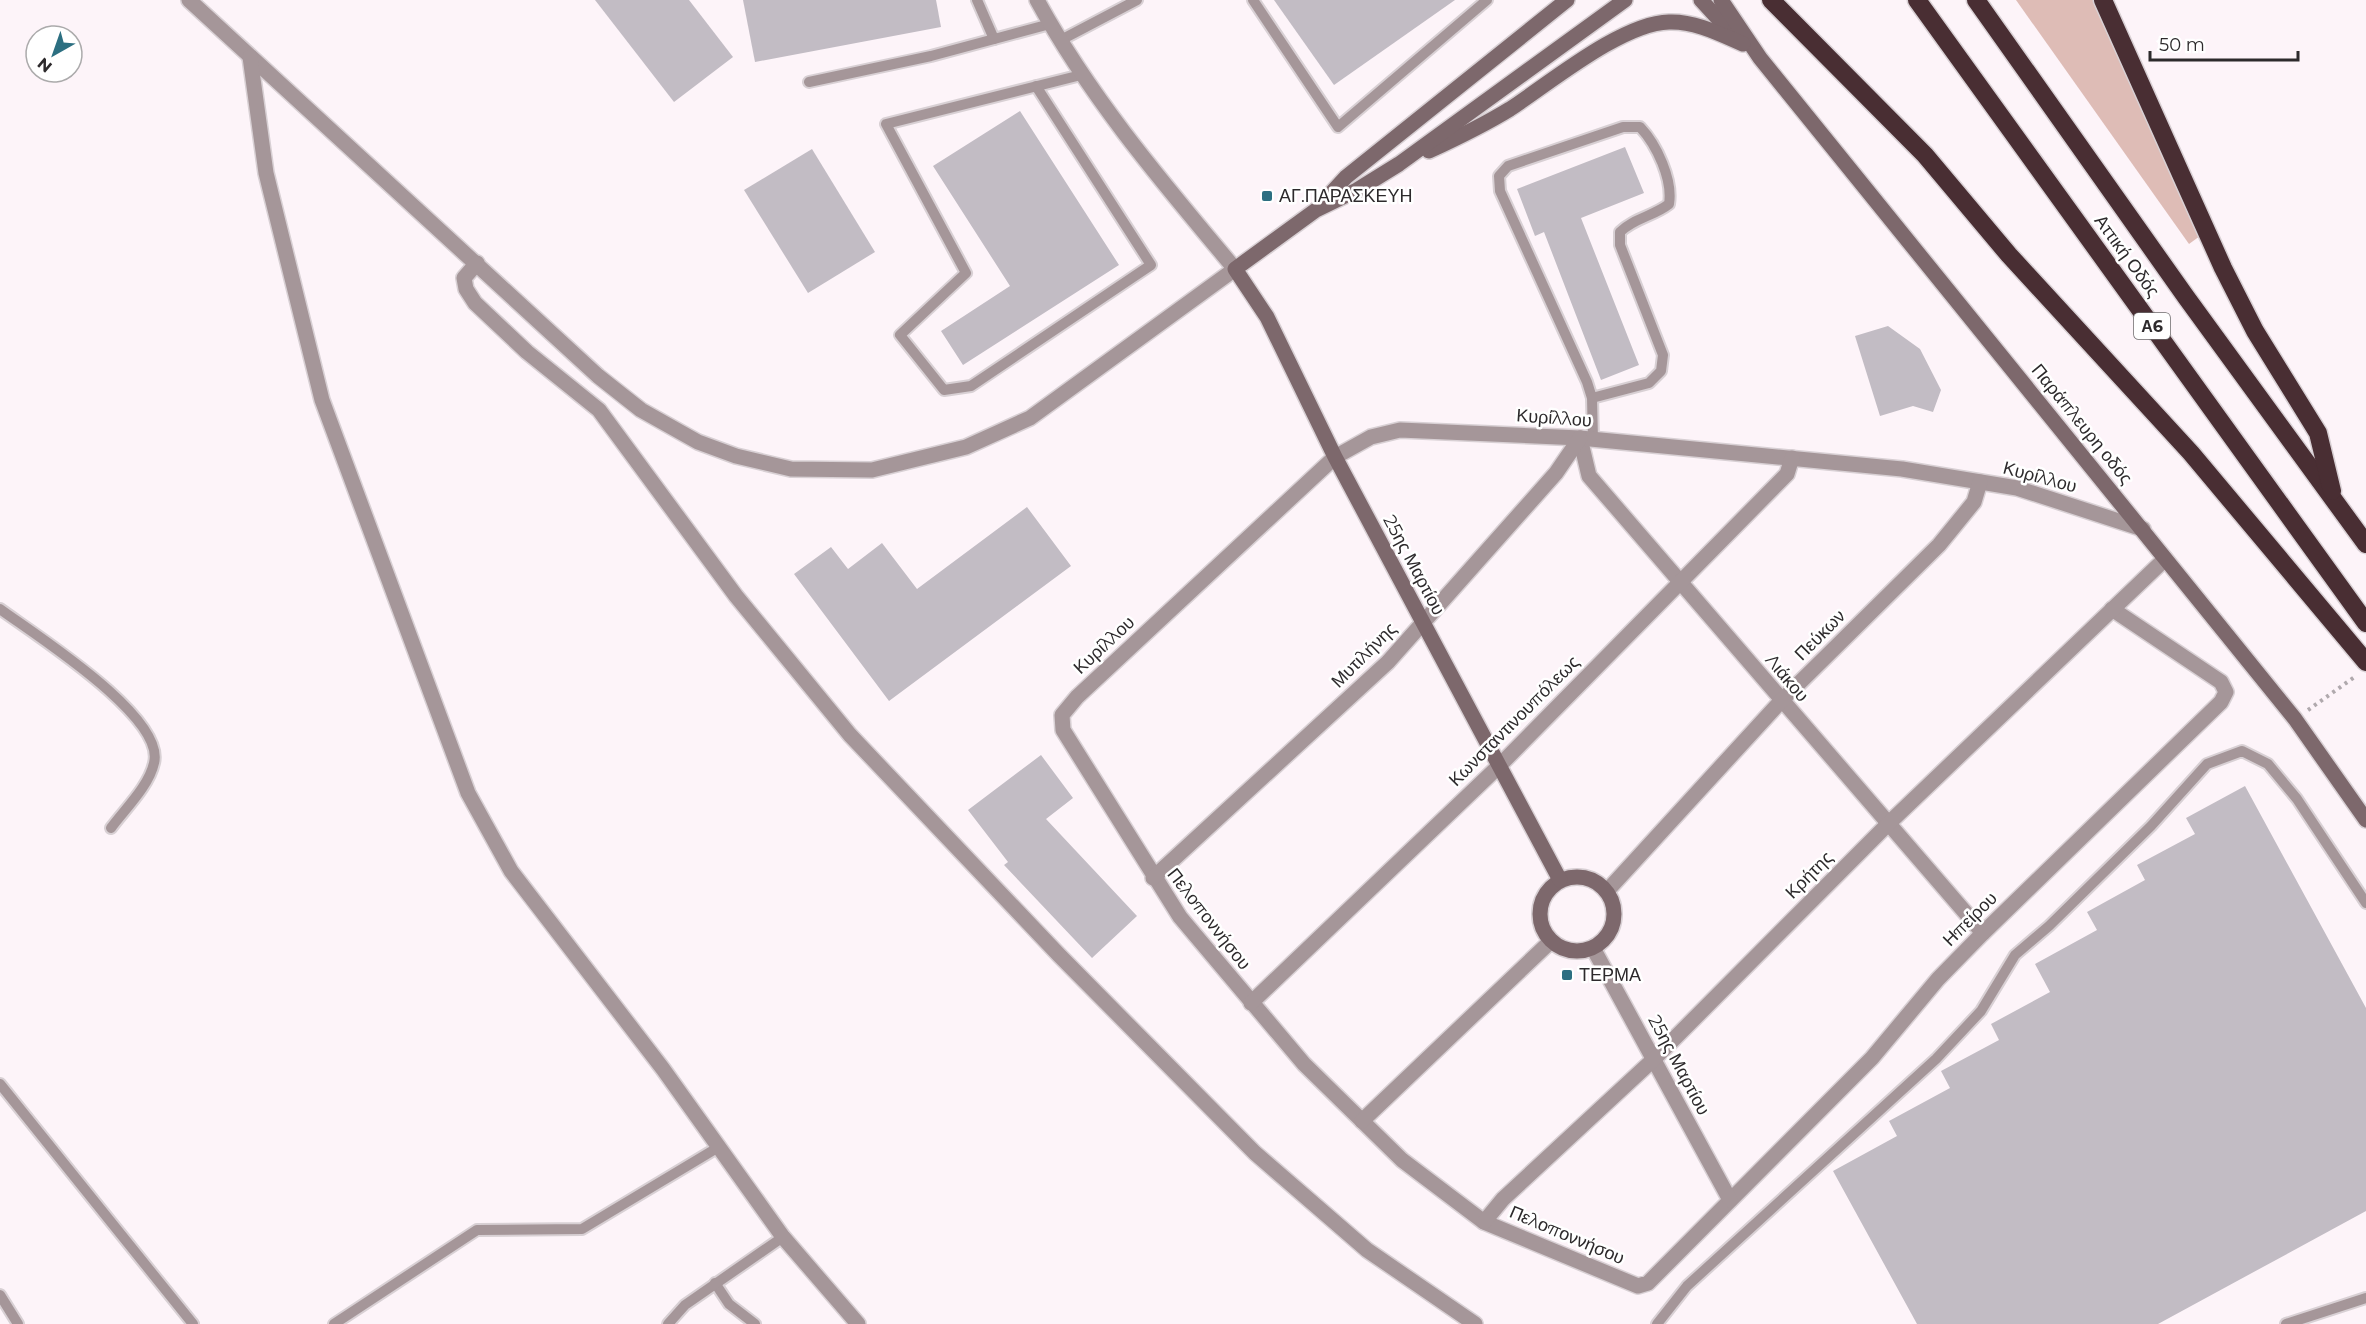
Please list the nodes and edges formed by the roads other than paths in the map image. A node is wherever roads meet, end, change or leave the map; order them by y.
1 (189, 0) edge
2 (977, 0) edge
3 (1037, 0) edge
4 (1137, 0) edge
5 (1253, 0) edge
6 (1487, 0) edge
7 (1567, 0) edge
8 (1625, 0) edge
9 (1701, 0) edge
10 (1721, 0) edge
11 (1772, 0) edge
12 (1917, 0) edge
13 (1976, 0) edge
14 (2103, 0) edge
15 (1050, 24) junction
16 (994, 39) junction
17 (1059, 40) junction
18 (1743, 44) junction
19 (250, 57) junction
20 (1760, 58) junction
21 (1082, 75) junction
22 (809, 82) dead end
23 (1036, 86) junction
24 (1399, 164) junction
25 (1316, 210) junction
26 (477, 263) junction
27 (1235, 269) junction
28 (1592, 398) junction
29 (1587, 439) junction
30 (1335, 458) junction
31 (1792, 458) junction
32 (1980, 482) junction
33 (2334, 499) junction
34 (2143, 530) junction
35 (2366, 544) edge
36 (2165, 559) junction
37 (1681, 581) junction
38 (0, 609) edge
39 (2112, 609) junction
40 (1422, 623) junction
41 (2366, 623) edge
42 (2366, 662) edge
43 (1780, 701) junction
44 (1062, 715) joint
45 (1500, 765) junction
46 (2366, 820) edge
47 (1888, 824) junction
48 (111, 828) dead end
49 (1153, 878) junction
50 (1560, 879) junction
51 (1607, 891) junction
52 (2366, 903) edge
53 (1983, 933) junction
54 (1551, 941) junction
55 (1593, 948) junction
56 (1251, 1003) junction
57 (1654, 1059) junction
58 (0, 1084) edge
59 (1362, 1121) junction
60 (717, 1148) junction
61 (1731, 1200) junction
62 (1484, 1222) junction
63 (783, 1237) junction
64 (715, 1283) junction
65 (1648, 1283) joint
66 (0, 1295) edge
67 (2366, 1298) edge
68 (18, 1324) edge
69 (193, 1324) edge
70 (334, 1324) edge
71 (668, 1324) edge
72 (755, 1324) edge
73 (858, 1324) edge
74 (1475, 1324) edge
75 (1657, 1324) edge
76 (2286, 1324) edge

1 - 19 street
2 - 16 lane
3 - 15 street
4 - 17 lane
5 - 6 lane
7 - 25 street
8 - 24 street
9 - 18 street, Παράπλευρη οδός
10 - 20 street, Παράπλευρη οδός
11 - 42 highway
12 - 41 highway, Αττική Οδός / Α6
13 - 33 highway, Αττική Οδός / Α6
14 - 33 highway
15 - 16 lane
15 - 17 street
16 - 22 lane
17 - 21 street
18 - 20 street, Παράπλευρη οδός
18 - 24 street
19 - 26 street
19 - 60 street
20 - 34 street, Παράπλευρη οδός
21 - 23 lane
21 - 27 street
23 - 23 lane
24 - 25 street
25 - 27 street
26 - 27 street
26 - 74 street
27 - 30 street, 25ης Μαρτίου
28 - 28 lane
28 - 29 lane
29 - 30 street, Κυρίλλου
29 - 31 street, Κυρίλλου
29 - 37 street, Λιάκου
29 - 40 street, Μυτιλήνης
30 - 40 street, 25ης Μαρτίου
30 - 44 street, Κυρίλλου
31 - 32 street, Κυρίλλου
31 - 37 street, Κωνσταντινουπόλεως
32 - 34 street, Κυρίλλου
32 - 43 street, Πεύκων
33 - 35 highway, Αττική Οδός / Α6
34 - 36 street, Παράπλευρη οδός
36 - 39 street, Κρήτης
36 - 46 street, Παράπλευρη οδός
37 - 43 street, Λιάκου
37 - 45 street, Κωνσταντινουπόλεως
38 - 48 lane
39 - 47 street, Κρήτης
39 - 53 street, Ηπείρου
40 - 45 street, 25ης Μαρτίου
40 - 49 street, Μυτιλήνης
43 - 47 street, Λιάκου
43 - 51 street, Πεύκων
44 - 49 street, Πελοποννήσου
45 - 50 street, 25ης Μαρτίου
45 - 56 street, Κωνσταντινουπόλεως
47 - 53 street, Λιάκου
47 - 57 street, Κρήτης
49 - 56 street, Πελοποννήσου
50 - 51 street
50 - 54 street
51 - 55 street
52 - 75 lane
53 - 61 street, Ηπείρου
54 - 55 street
54 - 59 street
55 - 57 street, 25ης Μαρτίου
56 - 59 street, Πελοποννήσου
57 - 61 street, 25ης Μαρτίου
57 - 62 street, Κρήτης
58 - 69 lane
59 - 62 street, Πελοποννήσου
60 - 63 street
60 - 70 lane
61 - 65 street, Ηπείρου
62 - 65 street, Πελοποννήσου
63 - 64 lane
63 - 73 street
64 - 71 lane
64 - 72 lane
66 - 68 lane
67 - 76 lane

